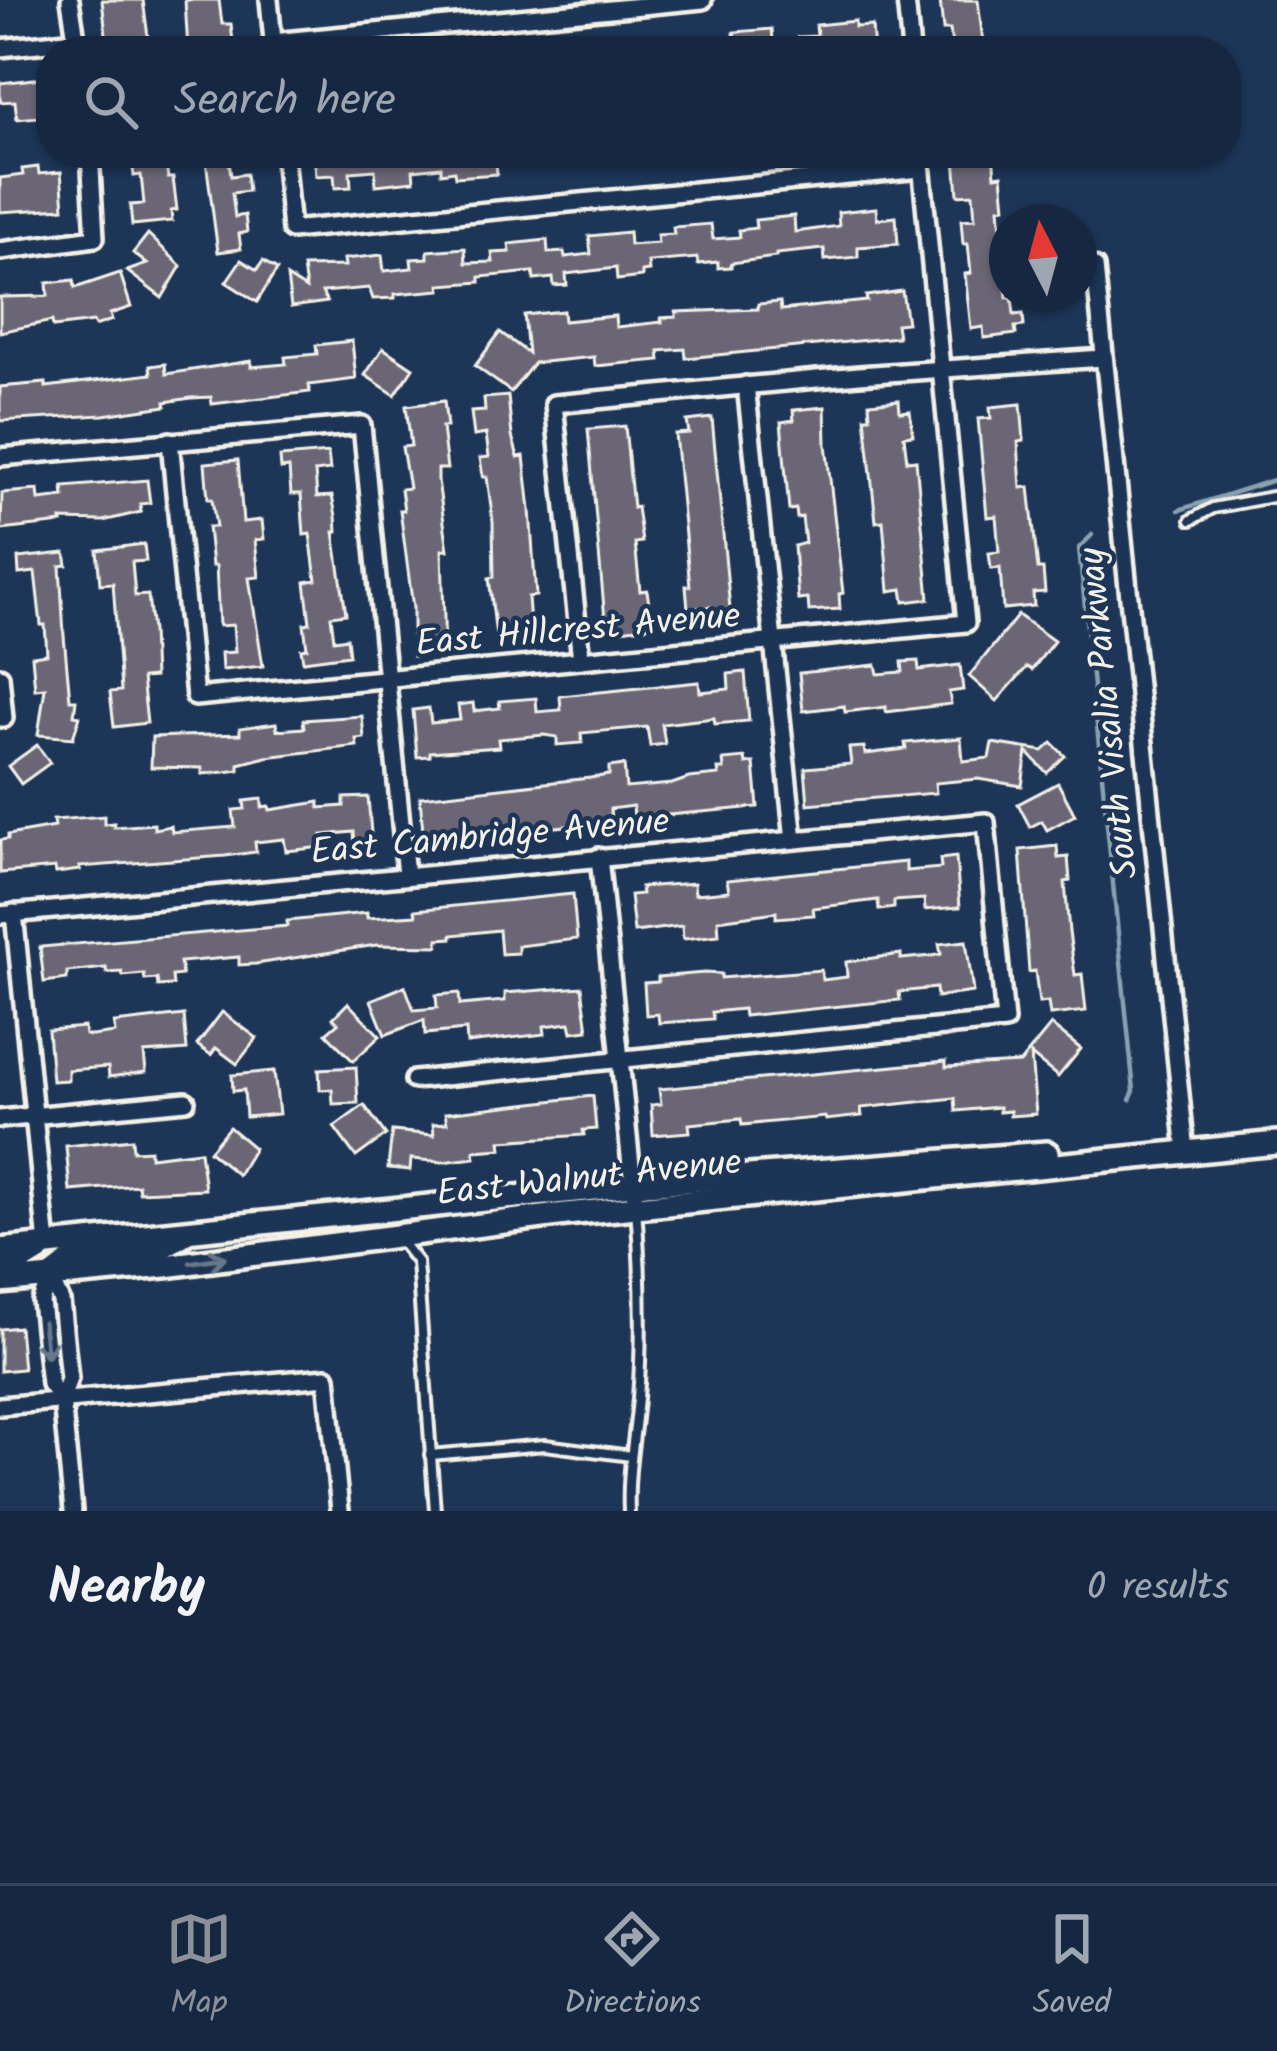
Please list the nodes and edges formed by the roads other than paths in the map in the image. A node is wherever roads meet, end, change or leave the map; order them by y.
1 (70, 0) edge
2 (269, 0) edge
3 (703, 0) edge
4 (906, 0) edge
5 (76, 36) edge
6 (273, 36) edge
7 (367, 36) edge
8 (909, 36) edge
9 (36, 47) edge
10 (0, 48) edge
11 (91, 168) edge
12 (285, 168) edge
13 (857, 168) edge
14 (922, 168) edge
15 (0, 251) edge
16 (1097, 290) edge
17 (1103, 358) junction
18 (944, 369) junction
19 (746, 385) junction
20 (170, 441) junction
21 (0, 457) edge
22 (1277, 496) edge
23 (1191, 520) dead end
24 (770, 643) junction
25 (581, 660) junction
26 (0, 676) edge
27 (386, 679) junction
28 (2, 718) edge
29 (794, 840) junction
30 (599, 857) junction
31 (406, 875) junction
32 (7, 914) edge
33 (620, 1059) junction
34 (414, 1080) dead end
35 (186, 1101) dead end
36 (33, 1116) junction
37 (0, 1119) edge
38 (1277, 1143) edge
39 (1186, 1151) junction
40 (635, 1196) junction
41 (389, 1210) junction
42 (190, 1230) junction
43 (395, 1234) junction
44 (47, 1245) junction
45 (0, 1250) edge
46 (0, 1267) edge
47 (50, 1277) junction
48 (0, 1282) edge
49 (62, 1400) junction
50 (0, 1406) edge
51 (430, 1455) junction
52 (631, 1456) junction
53 (73, 1511) edge
54 (340, 1511) edge
55 (435, 1511) edge
56 (629, 1511) edge

1 - 5 street
2 - 6 street
3 - 7 street
4 - 8 street
9 - 10 street
11 - 15 street
12 - 13 street
14 - 18 street
16 - 17 street, South Visalia Parkway
17 - 18 street
17 - 39 street, South Visalia Parkway
18 - 19 street
18 - 24 street, East Hillcrest Avenue
19 - 24 street
19 - 25 street
20 - 21 street
20 - 27 street
20 - 27 street, East Hillcrest Avenue
22 - 23 lane
24 - 25 street, East Hillcrest Avenue
24 - 29 street
25 - 27 street, East Hillcrest Avenue
26 - 28 street
27 - 31 street
29 - 30 street, East Cambridge Avenue
29 - 33 street, East Cambridge Avenue
30 - 31 street, East Cambridge Avenue
30 - 33 street
31 - 32 street, East Cambridge Avenue
32 - 36 street
33 - 34 street
33 - 40 street
35 - 36 street
36 - 37 street
36 - 44 street
38 - 39 main road, East Walnut Avenue
39 - 40 main road, East Walnut Avenue
40 - 41 main road, East Walnut Avenue
40 - 43 main road, East Walnut Avenue
40 - 52 lane
41 - 42 main road, East Walnut Avenue
41 - 43 main road
42 - 44 main road, East Walnut Avenue
42 - 47 main road
47 -> 43 main road, East Walnut Avenue
43 - 51 lane
44 - 45 main road, East Walnut Avenue
44 - 46 main road
47 - 48 main road, East Walnut Avenue
47 - 49 street
49 - 50 street
49 - 53 street
49 - 54 street
51 - 52 lane
51 - 55 lane
52 - 56 lane

